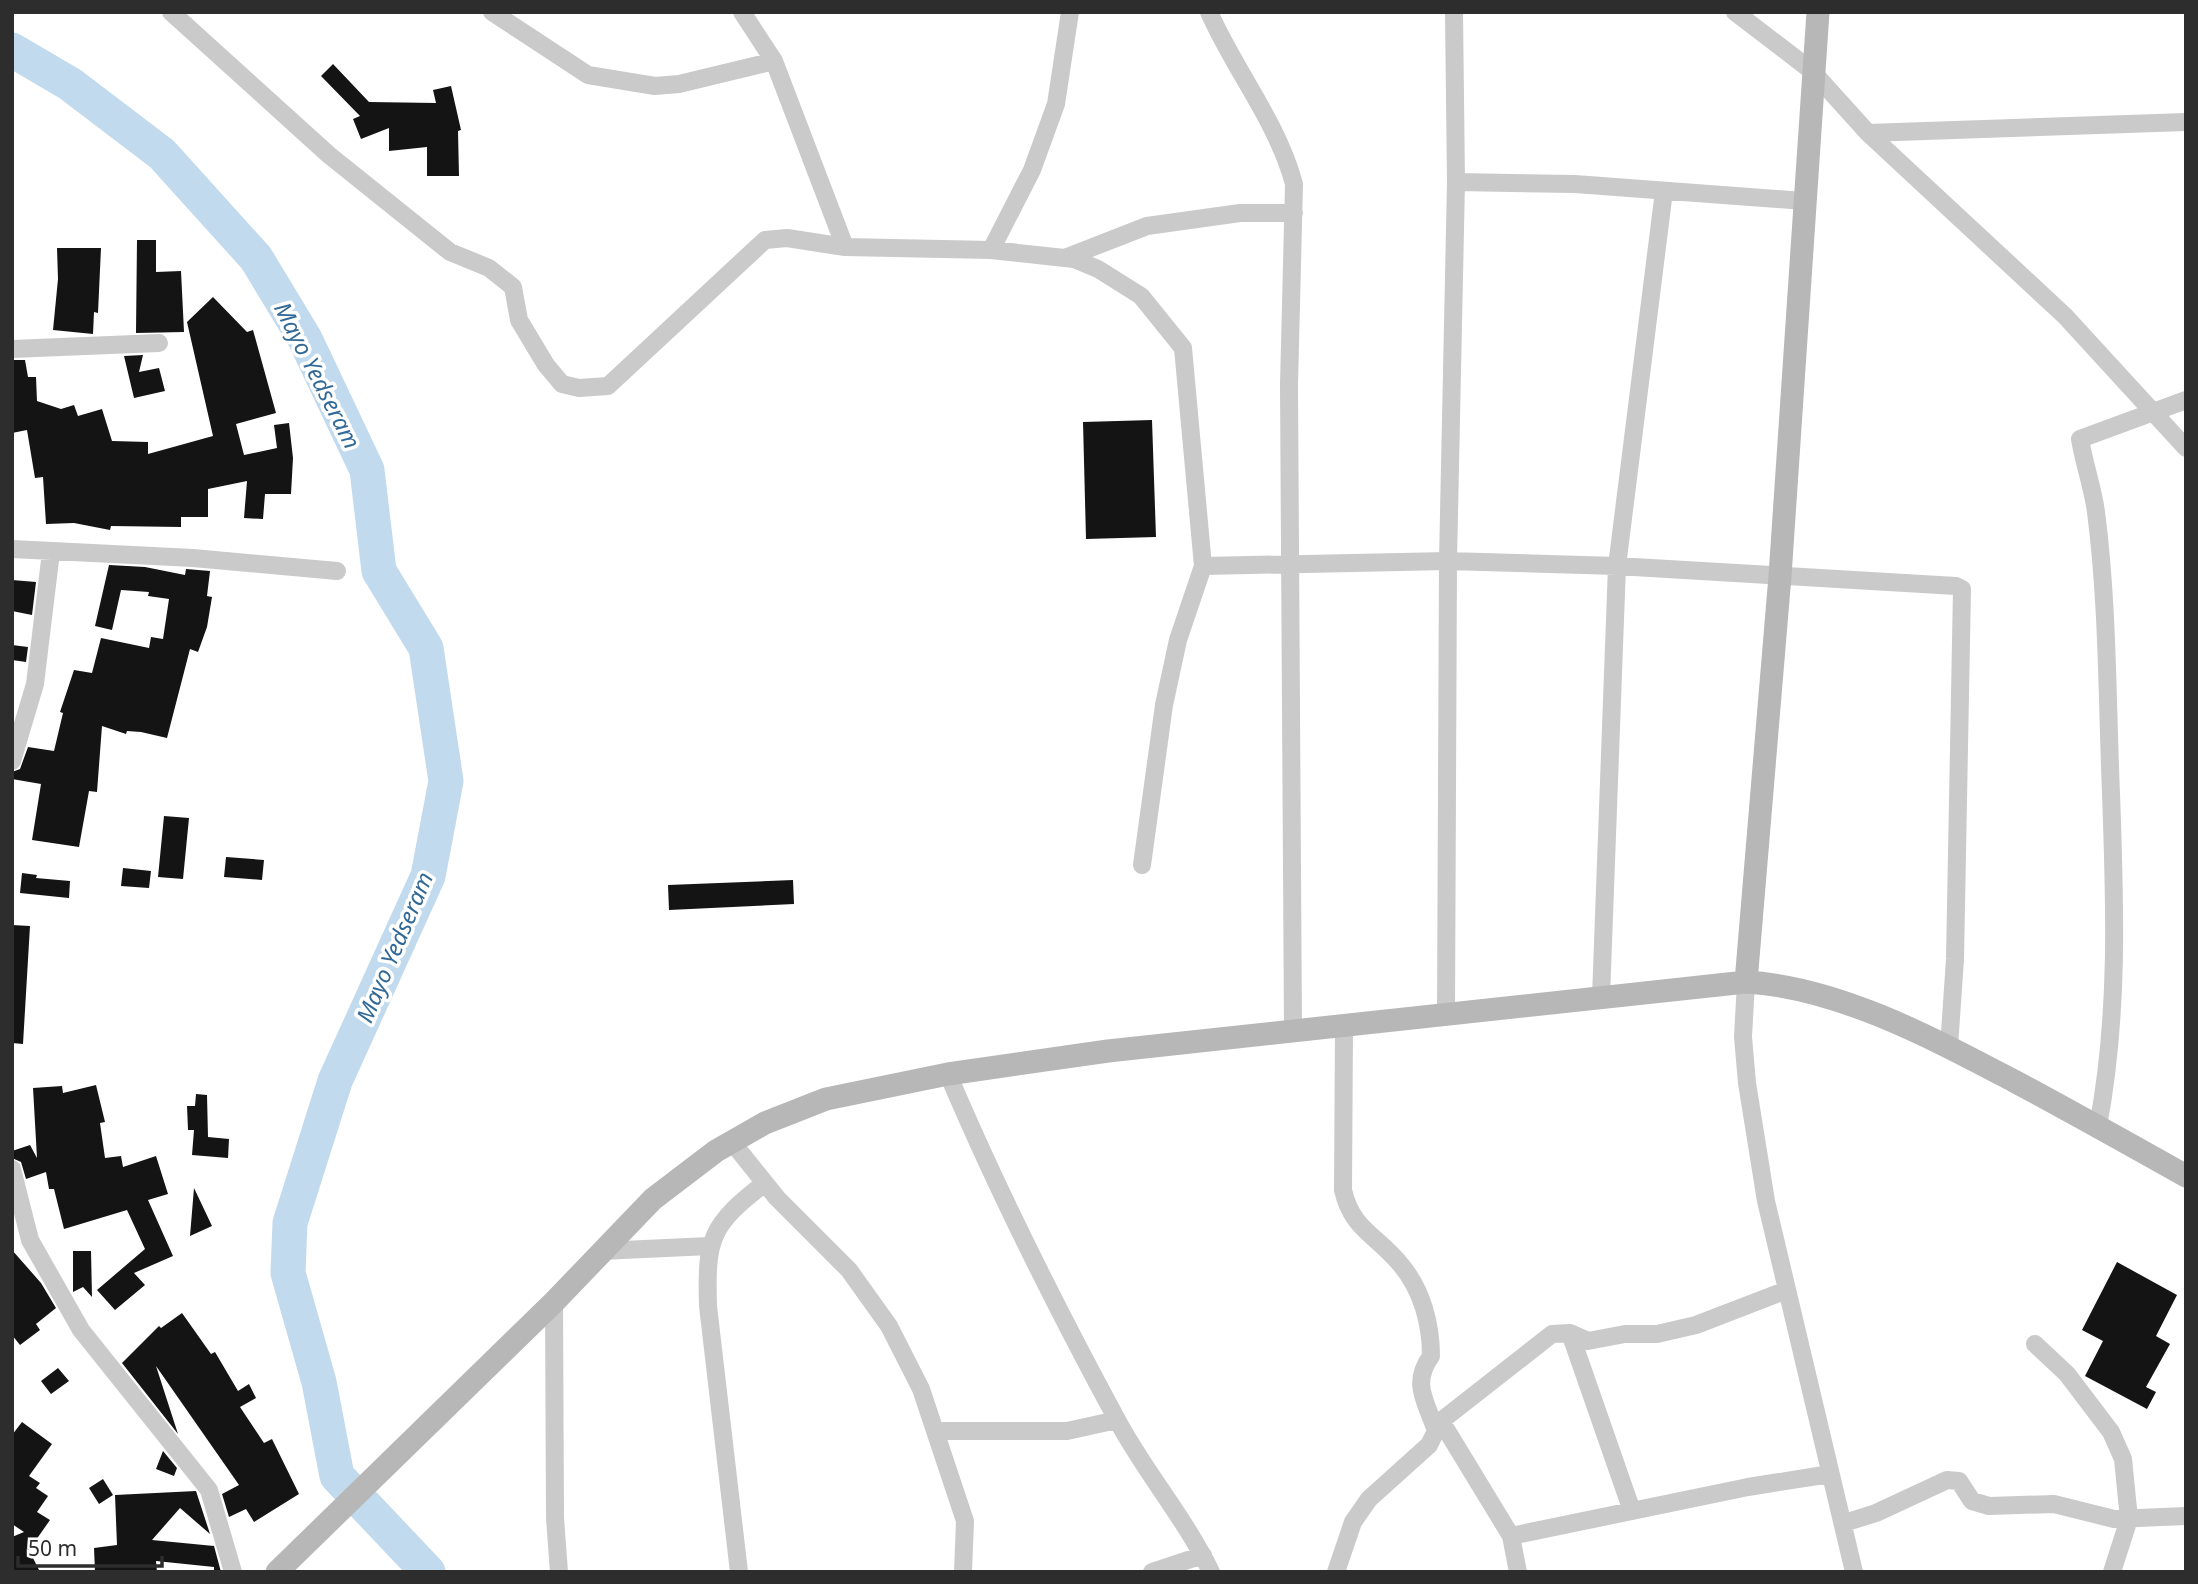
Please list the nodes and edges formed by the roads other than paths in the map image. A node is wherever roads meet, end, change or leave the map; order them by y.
1 (171, 12) edge
2 (492, 12) edge
3 (742, 12) edge
4 (1070, 12) edge
5 (1209, 12) edge
6 (1454, 12) edge
7 (1735, 12) edge
8 (1818, 12) edge
9 (774, 61) junction
10 (1812, 71) junction
11 (2186, 122) edge
12 (1868, 133) junction
13 (1456, 182) junction
14 (1664, 191) junction
15 (1804, 201) junction
16 (1294, 213) junction
17 (845, 247) junction
18 (991, 250) junction
19 (1065, 258) junction
20 (159, 343) dead end
21 (12, 349) edge
22 (2186, 400) edge
23 (2152, 411) junction
24 (2186, 448) edge
25 (12, 550) edge
26 (51, 552) junction
27 (1448, 561) junction
28 (1292, 564) junction
29 (1203, 566) junction
30 (1617, 566) junction
31 (337, 571) dead end
32 (1780, 576) junction
33 (12, 761) edge
34 (1142, 865) dead end
35 (1746, 982) junction
36 (1601, 998) junction
37 (1446, 1014) junction
38 (1344, 1027) junction
39 (1293, 1031) junction
40 (1949, 1047) junction
41 (948, 1074) junction
42 (2098, 1126) junction
43 (732, 1142) junction
44 (12, 1169) edge
45 (2186, 1176) edge
46 (765, 1184) junction
47 (12, 1228) edge
48 (30, 1240) junction
49 (709, 1246) junction
50 (601, 1251) junction
51 (1787, 1290) junction
52 (554, 1302) junction
53 (1570, 1333) junction
54 (2035, 1345) dead end
55 (1116, 1420) junction
56 (1439, 1426) junction
57 (936, 1431) junction
58 (1830, 1474) junction
59 (1632, 1511) junction
60 (2186, 1516) edge
61 (2129, 1519) junction
62 (1844, 1523) junction
63 (1511, 1536) junction
64 (1207, 1563) edge
65 (283, 1565) edge
66 (233, 1572) edge
67 (559, 1572) edge
68 (739, 1572) edge
69 (963, 1572) edge
70 (1152, 1572) edge
71 (1336, 1572) edge
72 (1518, 1572) edge
73 (1854, 1572) edge
74 (2112, 1572) edge

1 - 17 street
2 - 9 street
3 - 9 street
4 - 18 street
5 - 16 street
6 - 13 street
7 - 10 street
8 - 10 main road
9 - 17 street
10 - 12 street
10 - 15 main road
11 - 12 street
12 - 23 street
13 - 14 street
13 - 27 street
14 - 15 street
14 - 30 street
15 - 32 main road
16 - 19 street
16 - 28 street
17 - 18 street
18 - 19 street
19 - 29 street
20 - 21 street
22 - 23 street
23 - 24 street
23 - 42 street
25 - 26 street
26 - 31 street
26 - 33 street
27 - 28 street
27 - 30 street
27 - 37 street
28 - 29 street
28 - 39 street
29 - 34 street
30 - 32 street
30 - 36 street
32 - 35 main road
32 - 40 street
35 - 36 main road
35 - 40 main road
35 - 51 street
36 - 37 main road
37 - 38 main road
38 - 39 main road
38 - 56 street
39 - 41 main road
40 - 42 main road
41 - 43 main road
41 - 55 street
42 - 45 main road
43 - 46 street
43 - 50 main road
44 - 48 street
46 - 49 street
46 - 57 street
47 - 48 street
48 - 66 street
49 - 50 street
49 - 68 street
50 - 52 main road
51 - 53 street
51 - 58 street
52 - 65 main road
52 - 67 street
53 - 56 street
53 - 59 street
54 - 61 street
55 - 57 street
55 - 64 street
56 - 63 street
56 - 71 street
57 - 69 street
58 - 59 street
58 - 62 street
59 - 63 street
60 - 61 street
61 - 62 street
61 - 74 street
62 - 73 street
63 - 72 street
64 - 70 street

